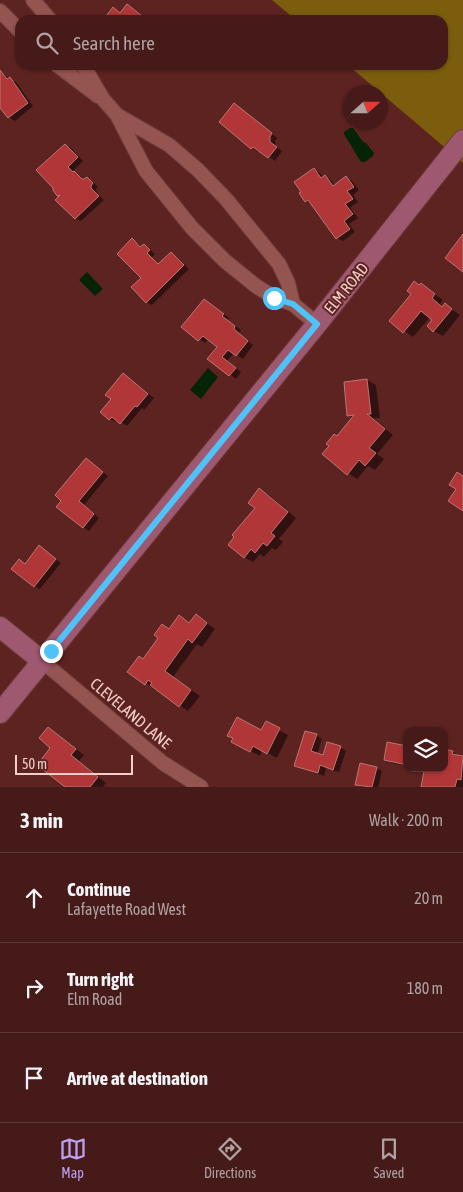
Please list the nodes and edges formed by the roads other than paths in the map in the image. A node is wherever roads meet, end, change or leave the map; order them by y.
1 (33, 0) edge
2 (0, 11) edge
3 (46, 15) edge
4 (15, 26) edge
5 (64, 70) edge
6 (86, 70) edge
7 (103, 99) junction
8 (117, 115) junction
9 (463, 140) edge
10 (293, 304) junction
11 (317, 324) junction
12 (0, 627) edge
13 (42, 661) junction
14 (0, 713) edge
15 (200, 787) edge

1 - 3 street
2 - 4 street
5 - 7 street
6 - 7 street
7 - 8 street
8 - 10 street
8 - 10 street
9 - 11 street, ELM ROAD
10 - 11 street
11 - 13 street, ELM ROAD
12 - 13 street
13 - 14 street, ELM ROAD
13 - 15 street, CLEVELAND LANE

